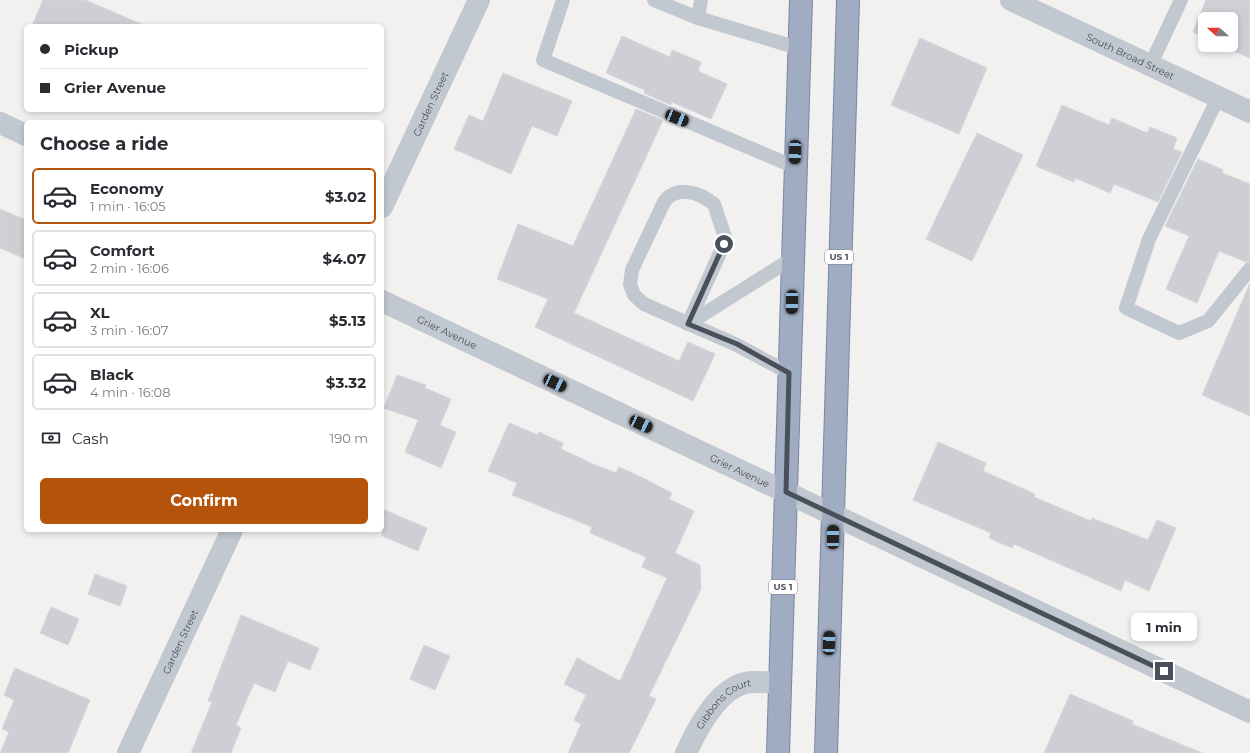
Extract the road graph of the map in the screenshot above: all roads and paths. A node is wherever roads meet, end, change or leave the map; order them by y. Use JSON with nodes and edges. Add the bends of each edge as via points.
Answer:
{"nodes":[{"id":1,"x":479,"y":0,"type":"edge"},
{"id":2,"x":563,"y":0,"type":"edge"},
{"id":3,"x":654,"y":0,"type":"edge"},
{"id":4,"x":701,"y":0,"type":"edge"},
{"id":5,"x":801,"y":0,"type":"edge"},
{"id":6,"x":848,"y":0,"type":"edge"},
{"id":7,"x":1011,"y":0,"type":"edge"},
{"id":8,"x":1181,"y":0,"type":"edge"},
{"id":9,"x":698,"y":18,"type":"junction"},
{"id":10,"x":798,"y":48,"type":"junction"},
{"id":11,"x":1150,"y":66,"type":"junction"},
{"id":12,"x":1218,"y":98,"type":"junction"},
{"id":13,"x":1250,"y":112,"type":"edge"},
{"id":14,"x":0,"y":123,"type":"edge"},
{"id":15,"x":24,"y":134,"type":"edge"},
{"id":16,"x":795,"y":167,"type":"junction"},
{"id":17,"x":384,"y":203,"type":"edge"},
{"id":18,"x":793,"y":258,"type":"junction"},
{"id":19,"x":1250,"y":269,"type":"edge"},
{"id":20,"x":384,"y":302,"type":"edge"},
{"id":21,"x":688,"y":324,"type":"junction"},
{"id":22,"x":789,"y":373,"type":"junction"},
{"id":23,"x":786,"y":492,"type":"junction"},
{"id":24,"x":833,"y":514,"type":"junction"},
{"id":25,"x":231,"y":532,"type":"edge"},
{"id":26,"x":780,"y":682,"type":"junction"},
{"id":27,"x":1250,"y":712,"type":"edge"},
{"id":28,"x":128,"y":753,"type":"edge"},
{"id":29,"x":686,"y":753,"type":"edge"},
{"id":30,"x":778,"y":753,"type":"edge"},
{"id":31,"x":826,"y":753,"type":"edge"}],
"edges":[{"from":1,"to":17,"type":"street","name":"Garden Street"},
{"from":2,"to":16,"type":"lane","via":[[543,60]]},
{"from":3,"to":9,"type":"lane"},
{"from":4,"to":9,"type":"lane"},
{"from":5,"to":10,"type":"highway","number":"US 1"},
{"from":6,"to":24,"type":"highway","number":"US 1"},
{"from":7,"to":11,"type":"street","name":"South Broad Street"},
{"from":8,"to":11,"type":"lane"},
{"from":9,"to":10,"type":"lane"},
{"from":10,"to":16,"type":"highway","number":"US 1"},
{"from":11,"to":12,"type":"street","name":"South Broad Street"},
{"from":12,"to":13,"type":"street","name":"South Broad Street"},
{"from":12,"to":19,"type":"lane","via":[[1149,238],[1126,308],[1179,333],[1208,322]]},
{"from":14,"to":15,"type":"street"},
{"from":16,"to":18,"type":"highway","number":"US 1"},
{"from":18,"to":21,"type":"lane"},
{"from":18,"to":22,"type":"highway","number":"US 1"},
{"from":20,"to":23,"type":"street","name":"Grier Avenue"},
{"from":21,"to":21,"type":"lane","via":[[725,237],[714,204],[693,193],[682,191],[672,194],[664,202],[632,270],[630,284],[638,301]]},
{"from":21,"to":22,"type":"lane","via":[[737,344]]},
{"from":22,"to":23,"type":"highway","number":"US 1"},
{"from":23,"to":24,"type":"street","name":"Grier Avenue"},
{"from":23,"to":26,"type":"highway","number":"US 1"},
{"from":24,"to":27,"type":"street","name":"Grier Avenue"},
{"from":24,"to":31,"type":"highway","number":"US 1"},
{"from":25,"to":28,"type":"street","name":"Garden Street"},
{"from":26,"to":29,"type":"street","name":"Gibbons Court","via":[[745,683],[733,689],[707,714]]},
{"from":26,"to":30,"type":"highway","number":"US 1"}]}
